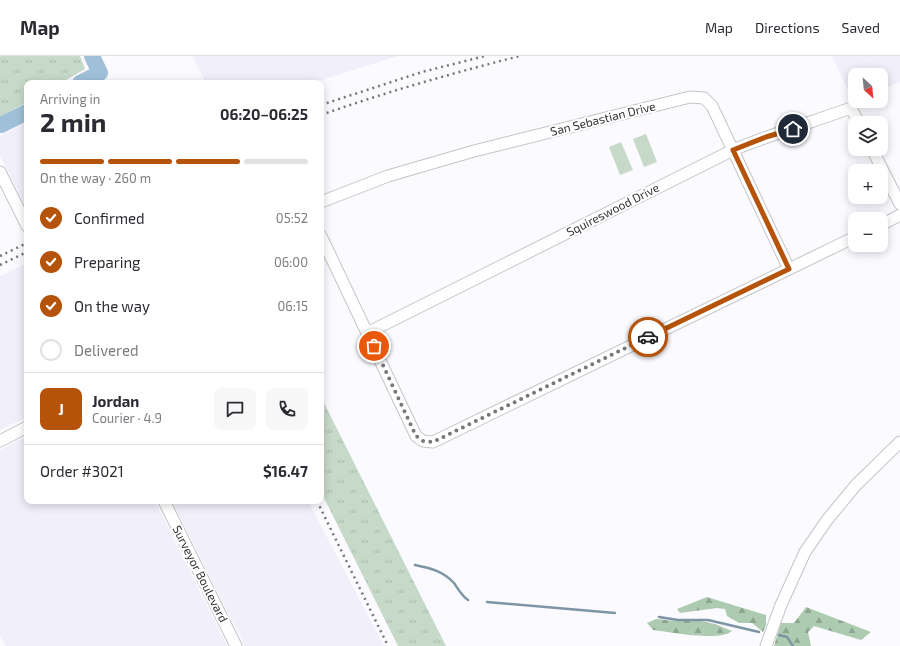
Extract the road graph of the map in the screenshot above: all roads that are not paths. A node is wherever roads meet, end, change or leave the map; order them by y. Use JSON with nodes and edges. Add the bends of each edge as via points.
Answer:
{"nodes":[{"id":1,"x":855,"y":116,"type":"edge"},
{"id":2,"x":733,"y":150,"type":"junction"},
{"id":3,"x":876,"y":156,"type":"edge"},
{"id":4,"x":0,"y":172,"type":"edge"},
{"id":5,"x":324,"y":201,"type":"edge"},
{"id":6,"x":900,"y":204,"type":"edge"},
{"id":7,"x":900,"y":215,"type":"edge"},
{"id":8,"x":24,"y":220,"type":"edge"},
{"id":9,"x":888,"y":221,"type":"edge"},
{"id":10,"x":848,"y":240,"type":"edge"},
{"id":11,"x":324,"y":242,"type":"edge"},
{"id":12,"x":789,"y":269,"type":"junction"},
{"id":13,"x":367,"y":333,"type":"junction"},
{"id":14,"x":24,"y":429,"type":"edge"},
{"id":15,"x":0,"y":441,"type":"edge"},
{"id":16,"x":900,"y":442,"type":"edge"},
{"id":17,"x":165,"y":504,"type":"edge"},
{"id":18,"x":236,"y":646,"type":"edge"},
{"id":19,"x":766,"y":646,"type":"edge"}],
"edges":[{"from":1,"to":2,"type":"street","name":"Squireswood Drive","via":[[851,108]]},
{"from":2,"to":5,"type":"street","name":"San Sebastian Drive","via":[[712,106],[704,98],[690,97],[474,151],[388,176]]},
{"from":2,"to":12,"type":"street","name":"San Sebastian Drive"},
{"from":2,"to":13,"type":"street","name":"Squireswood Drive"},
{"from":3,"to":6,"type":"street"},
{"from":4,"to":8,"type":"street"},
{"from":7,"to":9,"type":"street"},
{"from":10,"to":12,"type":"street"},
{"from":11,"to":13,"type":"street"},
{"from":12,"to":13,"type":"street","via":[[433,442],[423,441],[416,436]]},
{"from":14,"to":15,"type":"street"},
{"from":16,"to":19,"type":"street","via":[[856,485],[805,552]]},
{"from":17,"to":18,"type":"street","name":"Surveyor Boulevard"}]}
